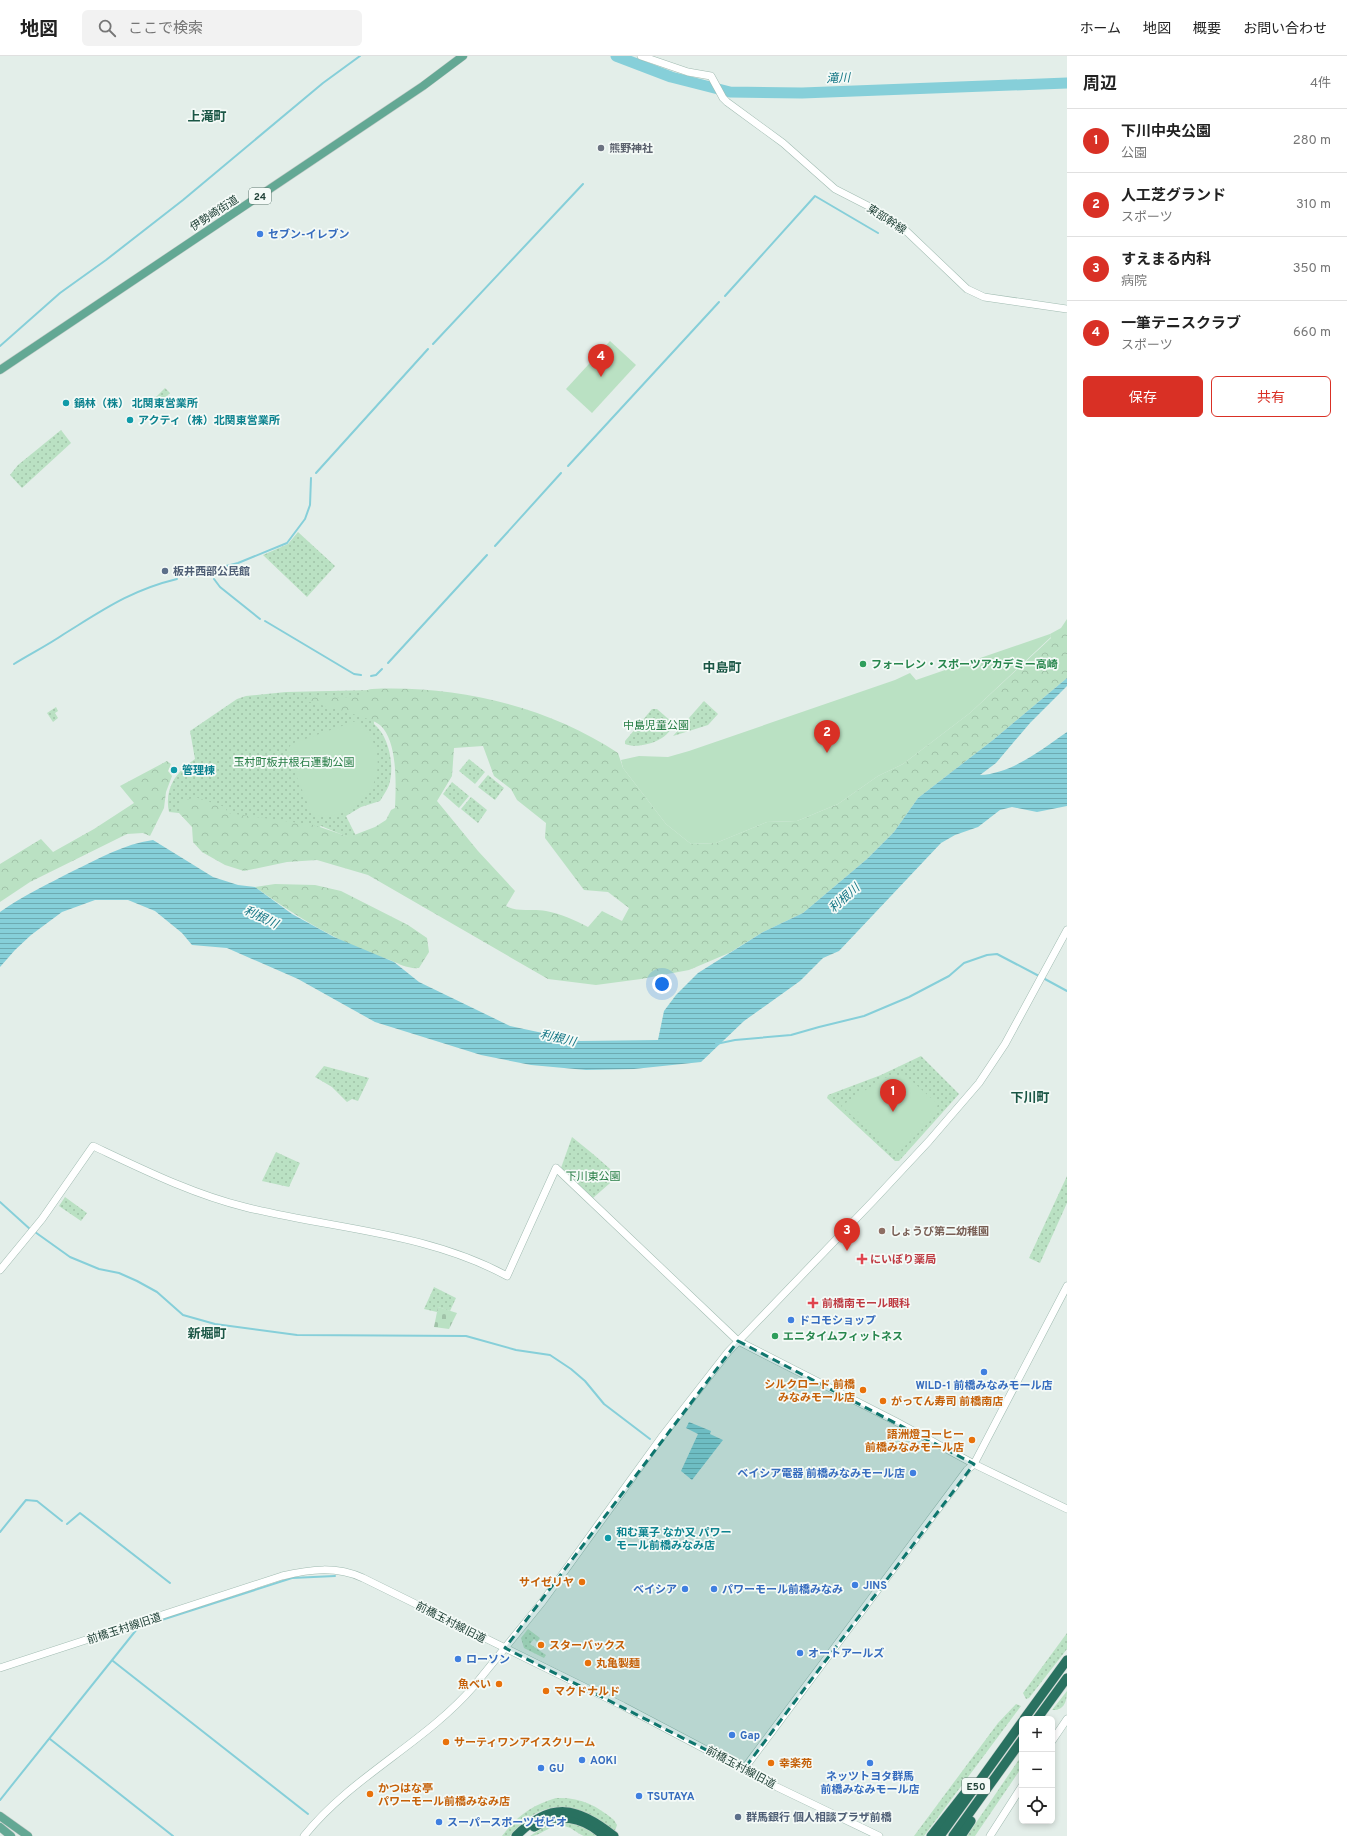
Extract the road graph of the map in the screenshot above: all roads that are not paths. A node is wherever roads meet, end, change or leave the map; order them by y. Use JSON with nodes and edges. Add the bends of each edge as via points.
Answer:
{"nodes":[{"id":1,"x":463,"y":56,"type":"edge"},
{"id":2,"x":640,"y":56,"type":"edge"},
{"id":3,"x":1067,"y":309,"type":"edge"},
{"id":4,"x":0,"y":370,"type":"edge"},
{"id":5,"x":1067,"y":930,"type":"edge"},
{"id":6,"x":0,"y":1270,"type":"edge"},
{"id":7,"x":1067,"y":1286,"type":"edge"},
{"id":8,"x":738,"y":1341,"type":"junction"},
{"id":9,"x":974,"y":1464,"type":"junction"},
{"id":10,"x":1067,"y":1509,"type":"edge"},
{"id":11,"x":505,"y":1648,"type":"junction"},
{"id":12,"x":1067,"y":1660,"type":"edge"},
{"id":13,"x":0,"y":1668,"type":"edge"},
{"id":14,"x":1067,"y":1678,"type":"edge"},
{"id":15,"x":1026,"y":1716,"type":"edge"},
{"id":16,"x":1039,"y":1716,"type":"edge"},
{"id":17,"x":1067,"y":1719,"type":"edge"},
{"id":18,"x":1019,"y":1726,"type":"edge"},
{"id":19,"x":1012,"y":1736,"type":"junction"},
{"id":20,"x":1055,"y":1737,"type":"edge"},
{"id":21,"x":1019,"y":1745,"type":"edge"},
{"id":22,"x":1019,"y":1746,"type":"edge"},
{"id":23,"x":744,"y":1769,"type":"junction"},
{"id":24,"x":1021,"y":1788,"type":"edge"},
{"id":25,"x":0,"y":1816,"type":"edge"},
{"id":26,"x":0,"y":1828,"type":"edge"},
{"id":27,"x":11,"y":1836,"type":"edge"},
{"id":28,"x":28,"y":1836,"type":"edge"},
{"id":29,"x":304,"y":1836,"type":"edge"},
{"id":30,"x":516,"y":1836,"type":"edge"},
{"id":31,"x":525,"y":1836,"type":"edge"},
{"id":32,"x":604,"y":1836,"type":"edge"},
{"id":33,"x":614,"y":1836,"type":"edge"},
{"id":34,"x":879,"y":1836,"type":"edge"},
{"id":35,"x":931,"y":1836,"type":"edge"},
{"id":36,"x":940,"y":1836,"type":"edge"},
{"id":37,"x":953,"y":1836,"type":"edge"},
{"id":38,"x":961,"y":1836,"type":"edge"},
{"id":39,"x":990,"y":1836,"type":"edge"}],
"edges":[{"from":1,"to":4,"type":"main road","name":"伊勢崎街道","number":"24","via":[[423,86]]},
{"from":2,"to":3,"type":"street","name":"東部幹線","via":[[688,72],[708,75],[715,81],[720,94],[727,102],[783,143],[836,189],[902,227],[967,289],[984,297]]},
{"from":5,"to":8,"type":"street","via":[[1006,1044],[979,1083],[874,1200]]},
{"from":6,"to":8,"type":"street","via":[[26,1241],[93,1146],[182,1187],[217,1199],[279,1215],[390,1235],[456,1255],[507,1276],[556,1168]]},
{"from":7,"to":9,"type":"street"},
{"from":8,"to":9,"type":"street"},
{"from":8,"to":11,"type":"street","via":[[666,1432],[543,1601]]},
{"from":9,"to":10,"type":"street"},
{"from":9,"to":23,"type":"street"},
{"from":11,"to":13,"type":"street","name":"前橋玉村線旧道","via":[[359,1576],[338,1570],[318,1569],[282,1576]]},
{"from":11,"to":23,"type":"street","name":"前橋玉村線旧道"},
{"from":11,"to":29,"type":"street","via":[[465,1696],[428,1730],[335,1802]]},
{"from":12,"to":15,"type":"highway"},
{"from":14,"to":16,"type":"highway"},
{"from":17,"to":20,"type":"street"},
{"from":18,"to":19,"type":"highway","number":"E50"},
{"from":19,"to":35,"type":"highway"},
{"from":19,"to":36,"type":"highway","number":"E50"},
{"from":21,"to":37,"type":"highway","number":"E50"},
{"from":22,"to":38,"type":"highway"},
{"from":23,"to":34,"type":"street","name":"前橋玉村線旧道"},
{"from":24,"to":39,"type":"street"},
{"from":25,"to":28,"type":"main road"},
{"from":26,"to":27,"type":"main road"},
{"from":30,"to":33,"type":"highway","via":[[535,1819],[561,1811],[589,1819]]},
{"from":31,"to":32,"type":"highway","via":[[534,1827],[560,1817],[580,1822]]}]}
